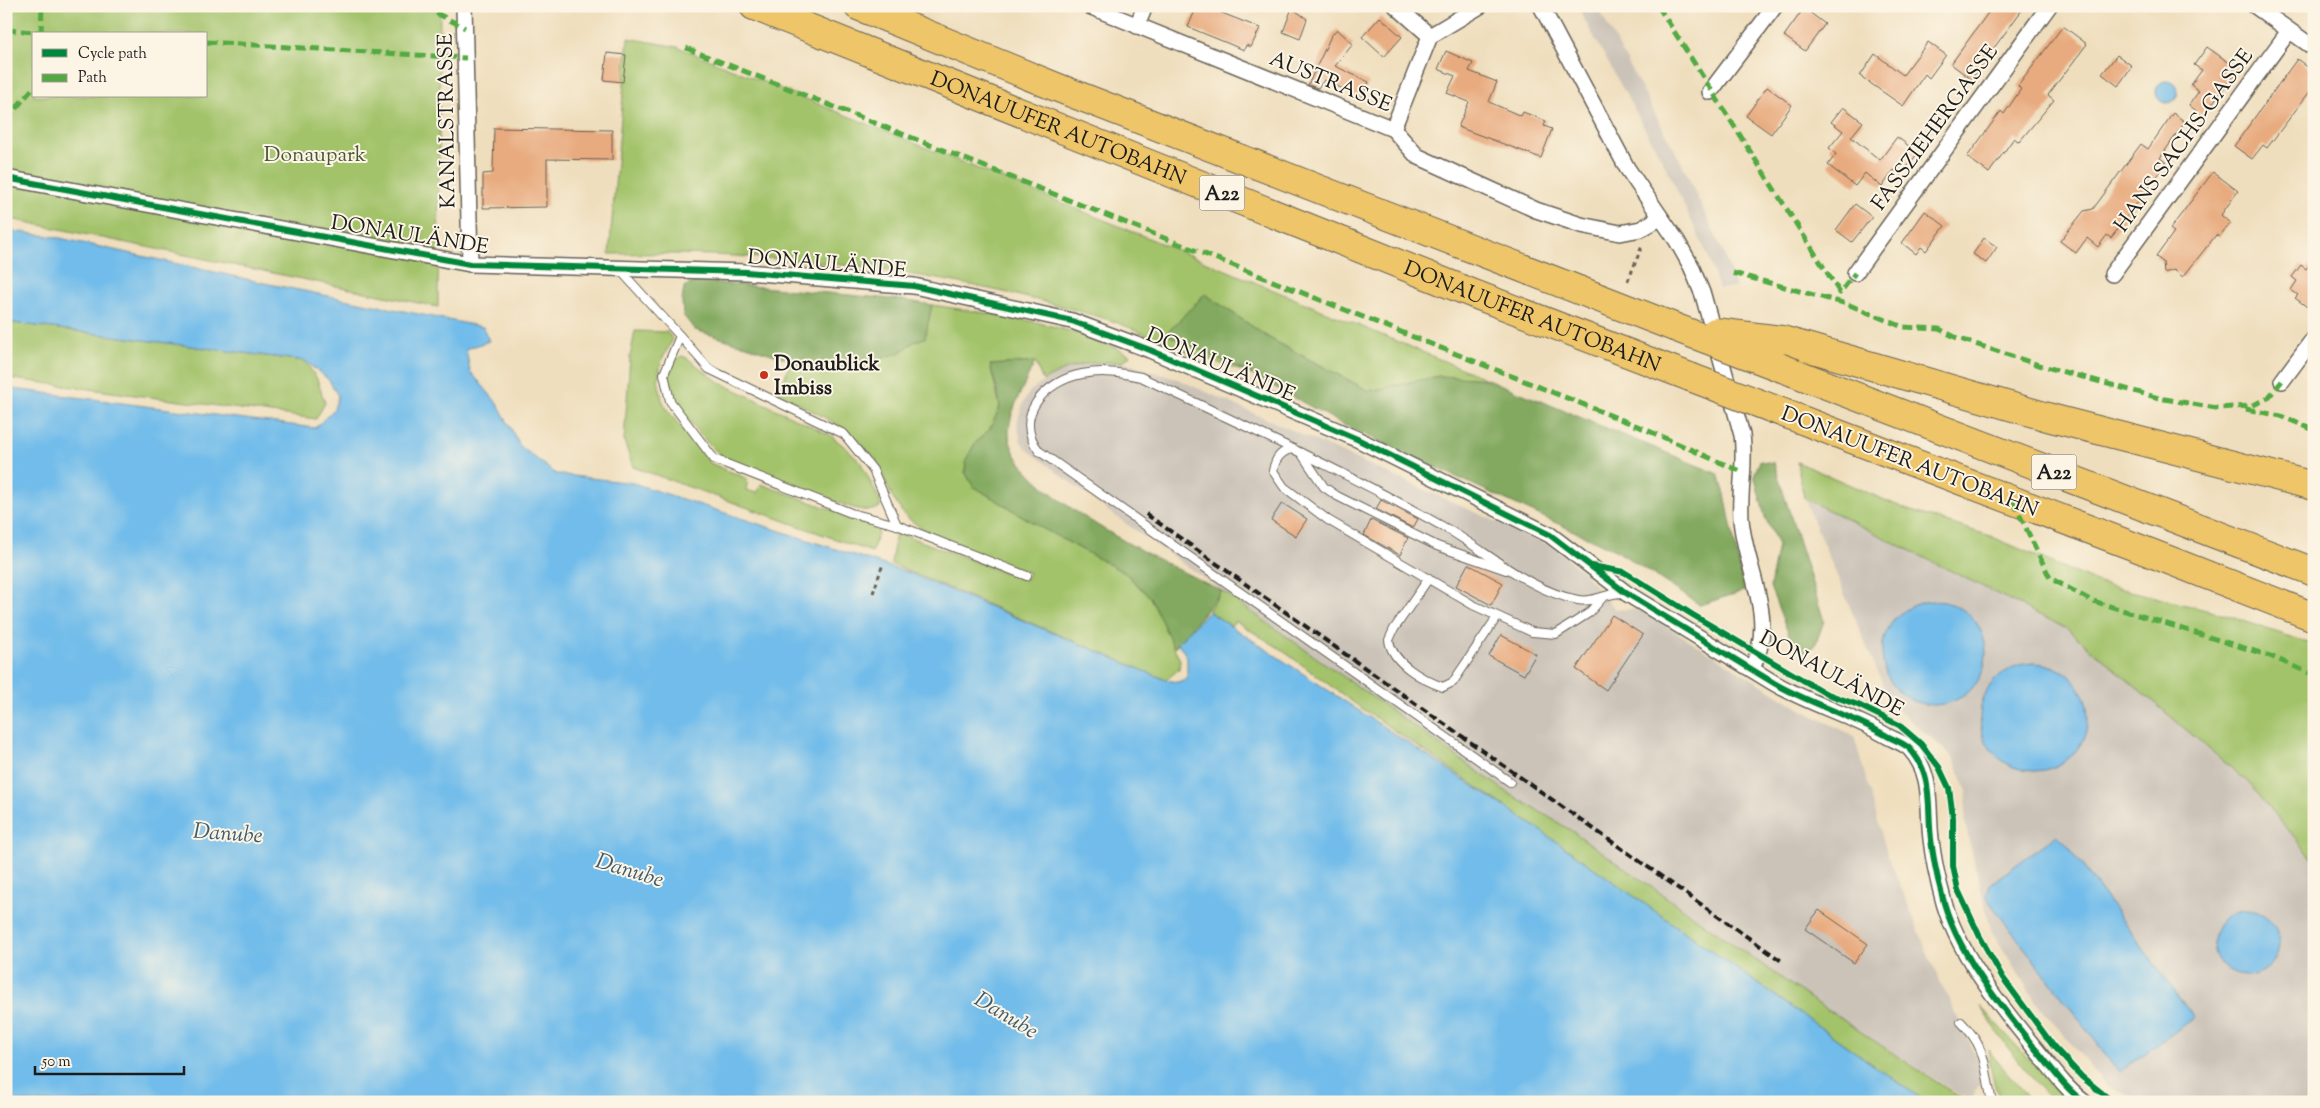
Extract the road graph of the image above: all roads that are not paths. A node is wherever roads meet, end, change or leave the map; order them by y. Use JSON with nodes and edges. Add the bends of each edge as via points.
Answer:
{"nodes":[{"id":1,"x":464,"y":6,"type":"edge"},
{"id":2,"x":754,"y":6,"type":"edge"},
{"id":3,"x":858,"y":6,"type":"edge"},
{"id":4,"x":1089,"y":6,"type":"edge"},
{"id":5,"x":1145,"y":6,"type":"edge"},
{"id":6,"x":1396,"y":6,"type":"edge"},
{"id":7,"x":1480,"y":6,"type":"edge"},
{"id":8,"x":1541,"y":6,"type":"edge"},
{"id":9,"x":1775,"y":6,"type":"edge"},
{"id":10,"x":2049,"y":6,"type":"edge"},
{"id":11,"x":2255,"y":6,"type":"edge"},
{"id":12,"x":1138,"y":26,"type":"junction"},
{"id":13,"x":2289,"y":31,"type":"junction"},
{"id":14,"x":1430,"y":36,"type":"junction"},
{"id":15,"x":2314,"y":48,"type":"edge"},
{"id":16,"x":1710,"y":92,"type":"dead end"},
{"id":17,"x":1393,"y":129,"type":"junction"},
{"id":18,"x":6,"y":178,"type":"edge"},
{"id":19,"x":1660,"y":218,"type":"junction"},
{"id":20,"x":470,"y":264,"type":"junction"},
{"id":21,"x":619,"y":270,"type":"junction"},
{"id":22,"x":1855,"y":273,"type":"dead end"},
{"id":23,"x":2112,"y":274,"type":"dead end"},
{"id":24,"x":1674,"y":327,"type":"junction"},
{"id":25,"x":680,"y":336,"type":"junction"},
{"id":26,"x":2314,"y":338,"type":"edge"},
{"id":27,"x":2282,"y":381,"type":"dead end"},
{"id":28,"x":1298,"y":451,"type":"junction"},
{"id":29,"x":2314,"y":486,"type":"edge"},
{"id":30,"x":897,"y":525,"type":"junction"},
{"id":31,"x":2314,"y":572,"type":"edge"},
{"id":32,"x":1519,"y":574,"type":"junction"},
{"id":33,"x":1027,"y":576,"type":"dead end"},
{"id":34,"x":1429,"y":578,"type":"junction"},
{"id":35,"x":1626,"y":593,"type":"junction"},
{"id":36,"x":1604,"y":596,"type":"junction"},
{"id":37,"x":1497,"y":617,"type":"junction"},
{"id":38,"x":2314,"y":617,"type":"edge"},
{"id":39,"x":1752,"y":668,"type":"junction"},
{"id":40,"x":1510,"y":782,"type":"dead end"},
{"id":41,"x":1960,"y":1022,"type":"dead end"},
{"id":42,"x":1992,"y":1102,"type":"edge"},
{"id":43,"x":2084,"y":1102,"type":"edge"}],
"edges":[{"from":1,"to":20,"type":"street","name":"KANALSTRASSE"},
{"from":2,"to":38,"type":"highway","name":"DONAUUFER AUTOBAHN","number":"A22","bridge":true,"via":[[1464,290]]},
{"from":3,"to":24,"type":"highway","name":"DONAUUFER AUTOBAHN","number":"A22","via":[[1056,87]]},
{"from":4,"to":12,"type":"street","name":"AUSTRASSE"},
{"from":5,"to":12,"type":"street"},
{"from":6,"to":14,"type":"street"},
{"from":7,"to":14,"type":"street"},
{"from":8,"to":19,"type":"street","via":[[1627,168]]},
{"from":9,"to":16,"type":"street"},
{"from":10,"to":22,"type":"street","name":"FASSZIEHERGASSE"},
{"from":11,"to":13,"type":"street"},
{"from":12,"to":17,"type":"street","name":"AUSTRASSE"},
{"from":13,"to":15,"type":"street"},
{"from":13,"to":23,"type":"street","name":"HANS SACHS-GASSE"},
{"from":14,"to":17,"type":"street"},
{"from":17,"to":19,"type":"street","name":"AUSTRASSE","via":[[1417,156],[1536,210],[1581,225],[1620,233],[1641,229]]},
{"from":18,"to":20,"type":"street","name":"DONAULÄNDE"},
{"from":19,"to":39,"type":"street","via":[[1691,266],[1703,295],[1742,436],[1741,522],[1760,601],[1762,624],[1762,643]]},
{"from":20,"to":21,"type":"street","name":"DONAULÄNDE"},
{"from":21,"to":25,"type":"lane"},
{"from":21,"to":35,"type":"street","name":"DONAULÄNDE","via":[[746,272],[914,286],[1072,321],[1150,350],[1357,439],[1460,489],[1550,535]]},
{"from":24,"to":29,"type":"highway","bridge":true,"via":[[1782,340],[2051,418]]},
{"from":24,"to":31,"type":"highway","name":"DONAUUFER AUTOBAHN","number":"A22","bridge":true},
{"from":25,"to":30,"type":"lane","via":[[709,369],[844,434],[872,470]]},
{"from":25,"to":30,"type":"lane","via":[[664,374],[670,401],[714,459],[851,513]]},
{"from":26,"to":27,"type":"street"},
{"from":28,"to":32,"type":"lane","via":[[1449,530]]},
{"from":28,"to":32,"type":"lane","via":[[1324,487],[1337,496],[1437,546]]},
{"from":28,"to":34,"type":"lane","via":[[1282,453],[1274,464],[1273,472],[1284,487],[1328,520]]},
{"from":28,"to":40,"type":"lane","via":[[1141,377],[1114,372],[1080,374],[1064,380],[1039,399],[1028,420],[1031,441],[1039,451]]},
{"from":30,"to":33,"type":"lane"},
{"from":32,"to":36,"type":"lane","via":[[1556,594],[1579,600],[1590,601]]},
{"from":34,"to":37,"type":"lane"},
{"from":34,"to":37,"type":"lane","via":[[1389,640],[1394,655],[1432,684],[1443,687],[1453,682]]},
{"from":35,"to":36,"type":"lane"},
{"from":35,"to":39,"type":"street","name":"DONAULÄNDE"},
{"from":36,"to":37,"type":"lane","via":[[1589,613],[1556,634],[1532,632]]},
{"from":39,"to":43,"type":"street","name":"DONAULÄNDE","via":[[1796,696],[1863,722],[1908,747],[1918,759],[1930,796],[1931,839],[1942,897],[1953,924],[1984,982],[2007,1015]]},
{"from":41,"to":42,"type":"lane","via":[[1974,1035],[1980,1048]]}]}
